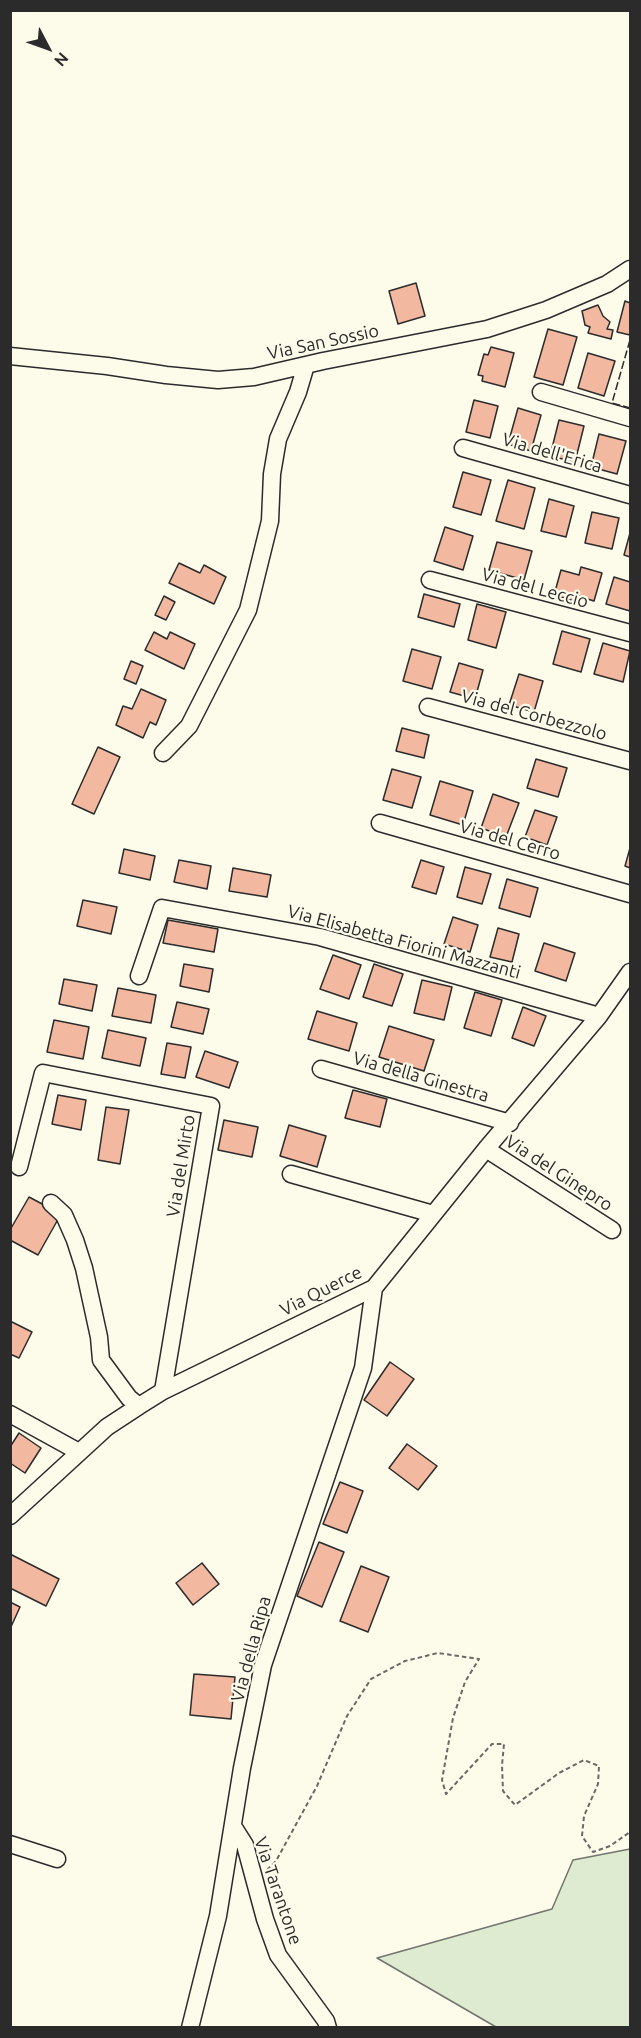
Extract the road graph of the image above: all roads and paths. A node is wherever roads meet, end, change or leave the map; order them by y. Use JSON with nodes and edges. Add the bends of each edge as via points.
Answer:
{"nodes":[{"id":1,"x":630,"y":269,"type":"edge"},
{"id":2,"x":10,"y":356,"type":"edge"},
{"id":3,"x":306,"y":365,"type":"junction"},
{"id":4,"x":542,"y":392,"type":"dead end"},
{"id":5,"x":630,"y":418,"type":"edge"},
{"id":6,"x":463,"y":448,"type":"dead end"},
{"id":7,"x":630,"y":495,"type":"edge"},
{"id":8,"x":430,"y":580,"type":"dead end"},
{"id":9,"x":630,"y":633,"type":"edge"},
{"id":10,"x":428,"y":707,"type":"dead end"},
{"id":11,"x":163,"y":753,"type":"dead end"},
{"id":12,"x":630,"y":761,"type":"edge"},
{"id":13,"x":380,"y":823,"type":"dead end"},
{"id":14,"x":630,"y":894,"type":"edge"},
{"id":15,"x":630,"y":972,"type":"edge"},
{"id":16,"x":139,"y":976,"type":"dead end"},
{"id":17,"x":599,"y":1016,"type":"junction"},
{"id":18,"x":321,"y":1069,"type":"dead end"},
{"id":19,"x":510,"y":1123,"type":"junction"},
{"id":20,"x":486,"y":1149,"type":"junction"},
{"id":21,"x":19,"y":1167,"type":"dead end"},
{"id":22,"x":291,"y":1174,"type":"dead end"},
{"id":23,"x":51,"y":1203,"type":"dead end"},
{"id":24,"x":433,"y":1214,"type":"junction"},
{"id":25,"x":612,"y":1230,"type":"dead end"},
{"id":26,"x":374,"y":1288,"type":"junction"},
{"id":27,"x":163,"y":1391,"type":"junction"},
{"id":28,"x":139,"y":1406,"type":"junction"},
{"id":29,"x":10,"y":1414,"type":"edge"},
{"id":30,"x":10,"y":1425,"type":"edge"},
{"id":31,"x":76,"y":1455,"type":"junction"},
{"id":32,"x":10,"y":1516,"type":"edge"},
{"id":33,"x":232,"y":1827,"type":"junction"},
{"id":34,"x":630,"y":1832,"type":"edge"},
{"id":35,"x":10,"y":1844,"type":"edge"},
{"id":36,"x":57,"y":1859,"type":"dead end"},
{"id":37,"x":255,"y":1882,"type":"junction"},
{"id":38,"x":190,"y":2028,"type":"edge"},
{"id":39,"x":328,"y":2028,"type":"edge"}],
"edges":[{"from":1,"to":3,"type":"street","name":"Via San Sossio","via":[[608,284],[487,329]]},
{"from":2,"to":3,"type":"street","name":"Via San Sossio","via":[[218,380],[254,377]]},
{"from":3,"to":11,"type":"street","via":[[278,439],[270,520],[248,610],[189,726]]},
{"from":4,"to":5,"type":"street"},
{"from":6,"to":7,"type":"street","name":"Via dell'Erica"},
{"from":8,"to":9,"type":"street","name":"Via del Leccio"},
{"from":10,"to":12,"type":"street","name":"Via del Corbezzolo"},
{"from":13,"to":14,"type":"street","name":"Via del Cerro"},
{"from":15,"to":17,"type":"street","name":"Via Querce"},
{"from":16,"to":17,"type":"street","name":"Via Elisabetta Fiorini Mazzanti","via":[[162,908],[320,937]]},
{"from":17,"to":19,"type":"street","name":"Via Querce"},
{"from":18,"to":19,"type":"street","name":"Via della Ginestra"},
{"from":19,"to":20,"type":"street","name":"Via Querce"},
{"from":20,"to":24,"type":"street","name":"Via Querce"},
{"from":20,"to":25,"type":"street","name":"Via del Ginepro"},
{"from":21,"to":27,"type":"street","name":"Via del Mirto","via":[[43,1074],[211,1106]]},
{"from":22,"to":24,"type":"street"},
{"from":23,"to":28,"type":"street","via":[[64,1215],[78,1249],[101,1360]]},
{"from":24,"to":26,"type":"street","name":"Via Querce"},
{"from":26,"to":27,"type":"street","name":"Via Querce"},
{"from":26,"to":33,"type":"street","name":"Via della Ripa","via":[[363,1368],[263,1665]]},
{"from":27,"to":28,"type":"street","name":"Via Querce"},
{"from":28,"to":31,"type":"street","name":"Via Querce","via":[[107,1427]]},
{"from":29,"to":31,"type":"street"},
{"from":30,"to":31,"type":"street"},
{"from":31,"to":32,"type":"street","name":"Via Querce"},
{"from":33,"to":37,"type":"street","name":"Via Tarantone","via":[[245,1845]]},
{"from":33,"to":38,"type":"street","name":"Via della Ripa","via":[[218,1916]]},
{"from":34,"to":37,"type":"path","via":[[593,1852],[582,1836],[584,1816],[598,1784],[599,1766],[584,1760],[515,1805],[503,1791],[504,1744],[492,1744],[446,1794],[442,1780],[453,1718],[465,1682],[479,1659],[438,1653],[405,1661],[371,1679],[347,1716],[317,1786],[276,1861]]},
{"from":35,"to":36,"type":"street"},
{"from":37,"to":39,"type":"street","name":"Via Tarantone","via":[[279,1955]]}]}
